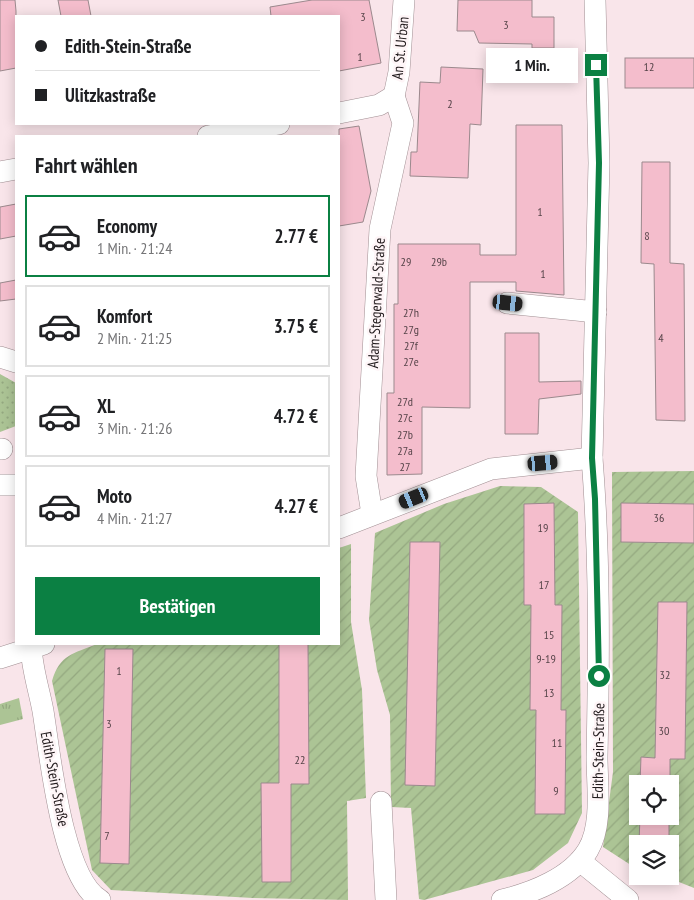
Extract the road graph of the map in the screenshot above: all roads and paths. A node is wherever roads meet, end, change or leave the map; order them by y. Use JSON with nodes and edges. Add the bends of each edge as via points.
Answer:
{"nodes":[{"id":1,"x":404,"y":0,"type":"edge"},
{"id":2,"x":595,"y":0,"type":"edge"},
{"id":3,"x":394,"y":96,"type":"junction"},
{"id":4,"x":340,"y":114,"type":"edge"},
{"id":5,"x":274,"y":125,"type":"edge"},
{"id":6,"x":214,"y":135,"type":"edge"},
{"id":7,"x":15,"y":170,"type":"edge"},
{"id":8,"x":0,"y":172,"type":"edge"},
{"id":9,"x":508,"y":303,"type":"dead end"},
{"id":10,"x":596,"y":312,"type":"junction"},
{"id":11,"x":0,"y":357,"type":"edge"},
{"id":12,"x":15,"y":362,"type":"edge"},
{"id":13,"x":592,"y":458,"type":"junction"},
{"id":14,"x":0,"y":485,"type":"edge"},
{"id":15,"x":15,"y":485,"type":"edge"},
{"id":16,"x":372,"y":514,"type":"junction"},
{"id":17,"x":340,"y":528,"type":"edge"},
{"id":18,"x":35,"y":646,"type":"edge"},
{"id":19,"x":0,"y":658,"type":"edge"},
{"id":20,"x":381,"y":802,"type":"dead end"},
{"id":21,"x":580,"y":861,"type":"junction"},
{"id":22,"x":100,"y":900,"type":"edge"},
{"id":23,"x":386,"y":900,"type":"edge"},
{"id":24,"x":502,"y":900,"type":"edge"},
{"id":25,"x":628,"y":900,"type":"edge"}],
"edges":[{"from":1,"to":3,"type":"street","name":"An St. Urban","via":[[400,72]]},
{"from":2,"to":10,"type":"street","name":"Edith-Stein-Straße","via":[[599,163]]},
{"from":3,"to":4,"type":"street","via":[[379,105]]},
{"from":3,"to":16,"type":"street","name":"Adam-Stegerwald-Straße","via":[[404,123],[380,229],[366,476]]},
{"from":5,"to":6,"type":"street"},
{"from":7,"to":8,"type":"street"},
{"from":9,"to":10,"type":"street"},
{"from":10,"to":13,"type":"street","name":"Edith-Stein-Straße"},
{"from":11,"to":12,"type":"street"},
{"from":13,"to":16,"type":"street","via":[[491,469]]},
{"from":13,"to":21,"type":"street","name":"Edith-Stein-Straße","via":[[599,676],[596,824],[589,849]]},
{"from":14,"to":15,"type":"street"},
{"from":16,"to":17,"type":"street"},
{"from":18,"to":19,"type":"street"},
{"from":18,"to":22,"type":"street","name":"Edith-Stein-Straße","via":[[51,765],[72,858],[81,879]]},
{"from":20,"to":23,"type":"street"},
{"from":21,"to":24,"type":"street","name":"Edith-Stein-Straße","via":[[539,888]]},
{"from":21,"to":25,"type":"street"}]}
